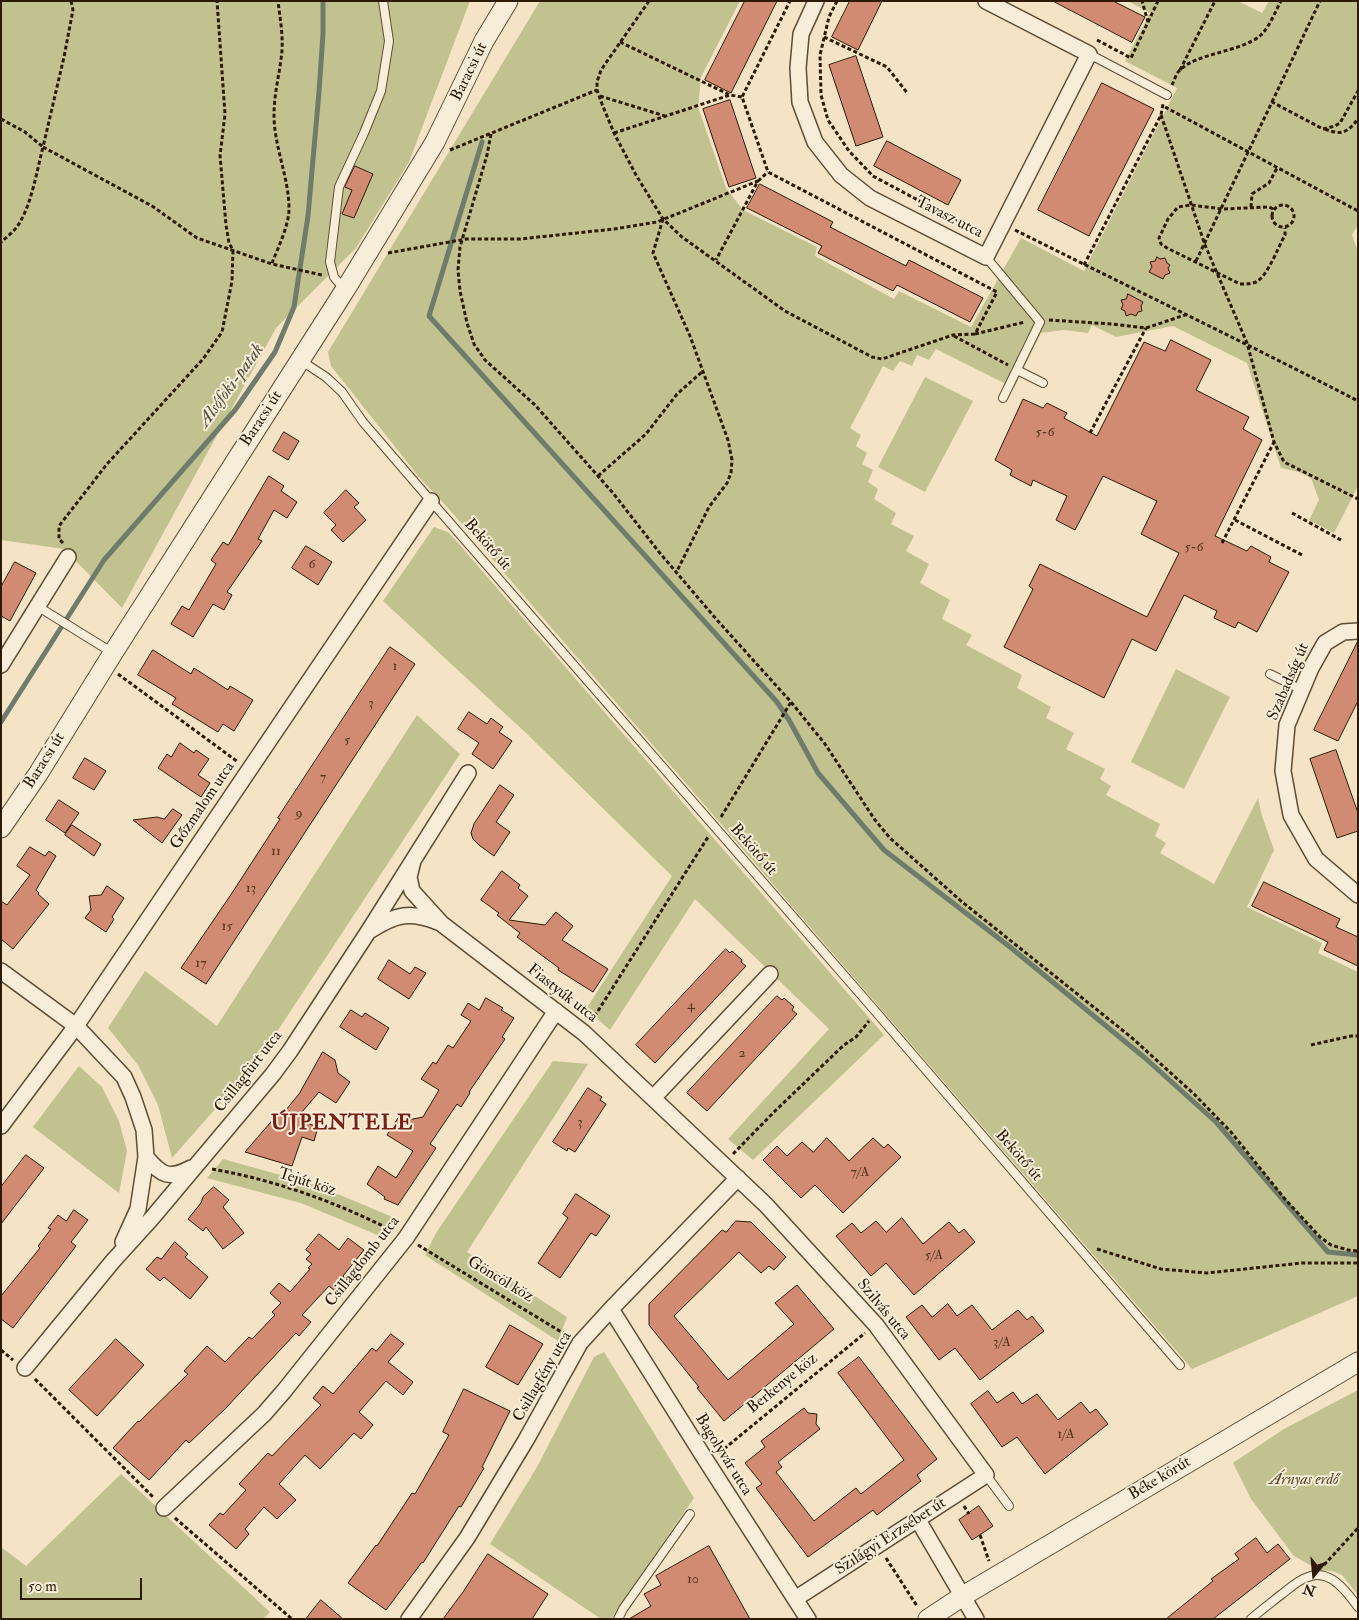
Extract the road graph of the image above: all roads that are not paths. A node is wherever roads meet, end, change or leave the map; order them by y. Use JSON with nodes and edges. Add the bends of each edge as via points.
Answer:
{"nodes":[{"id":1,"x":383,"y":1,"type":"edge"},
{"id":2,"x":508,"y":1,"type":"edge"},
{"id":3,"x":816,"y":1,"type":"edge"},
{"id":4,"x":986,"y":1,"type":"edge"},
{"id":5,"x":1089,"y":54,"type":"junction"},
{"id":6,"x":1167,"y":94,"type":"road end"},
{"id":7,"x":986,"y":257,"type":"junction"},
{"id":8,"x":345,"y":290,"type":"junction"},
{"id":9,"x":300,"y":360,"type":"junction"},
{"id":10,"x":1017,"y":370,"type":"junction"},
{"id":11,"x":1043,"y":382,"type":"dead end"},
{"id":12,"x":1003,"y":398,"type":"dead end"},
{"id":13,"x":430,"y":501,"type":"junction"},
{"id":14,"x":68,"y":557,"type":"road end"},
{"id":15,"x":37,"y":606,"type":"junction"},
{"id":16,"x":1358,"y":631,"type":"edge"},
{"id":17,"x":113,"y":653,"type":"junction"},
{"id":18,"x":1,"y":665,"type":"edge"},
{"id":19,"x":1270,"y":674,"type":"dead end"},
{"id":20,"x":1302,"y":690,"type":"junction"},
{"id":21,"x":468,"y":773,"type":"dead end"},
{"id":22,"x":1,"y":828,"type":"edge"},
{"id":23,"x":413,"y":861,"type":"junction"},
{"id":24,"x":1358,"y":895,"type":"edge"},
{"id":25,"x":442,"y":924,"type":"junction"},
{"id":26,"x":368,"y":932,"type":"junction"},
{"id":27,"x":1,"y":971,"type":"edge"},
{"id":28,"x":770,"y":974,"type":"dead end"},
{"id":29,"x":556,"y":1011,"type":"junction"},
{"id":30,"x":76,"y":1026,"type":"junction"},
{"id":31,"x":654,"y":1098,"type":"junction"},
{"id":32,"x":1,"y":1126,"type":"edge"},
{"id":33,"x":146,"y":1157,"type":"junction"},
{"id":34,"x":194,"y":1166,"type":"junction"},
{"id":35,"x":738,"y":1178,"type":"junction"},
{"id":36,"x":113,"y":1261,"type":"junction"},
{"id":37,"x":611,"y":1308,"type":"junction"},
{"id":38,"x":1358,"y":1362,"type":"edge"},
{"id":39,"x":1180,"y":1365,"type":"dead end"},
{"id":40,"x":25,"y":1368,"type":"dead end"},
{"id":41,"x":986,"y":1475,"type":"junction"},
{"id":42,"x":1009,"y":1506,"type":"dead end"},
{"id":43,"x":164,"y":1508,"type":"dead end"},
{"id":44,"x":690,"y":1514,"type":"dead end"},
{"id":45,"x":918,"y":1520,"type":"junction"},
{"id":46,"x":963,"y":1596,"type":"junction"},
{"id":47,"x":795,"y":1599,"type":"junction"},
{"id":48,"x":1358,"y":1607,"type":"edge"},
{"id":49,"x":923,"y":1612,"type":"edge"},
{"id":50,"x":409,"y":1619,"type":"edge"},
{"id":51,"x":618,"y":1619,"type":"edge"},
{"id":52,"x":808,"y":1619,"type":"edge"},
{"id":53,"x":976,"y":1619,"type":"edge"},
{"id":54,"x":1251,"y":1619,"type":"edge"}],
"edges":[{"from":1,"to":8,"type":"lane","via":[[389,41],[381,91],[339,187],[330,262],[334,277]]},
{"from":2,"to":8,"type":"street","name":"Baracsi út","via":[[484,41],[435,142]]},
{"from":3,"to":7,"type":"street","name":"Tavasz utca","via":[[801,34],[798,68],[800,102],[815,142],[841,175],[870,198]]},
{"from":4,"to":5,"type":"street"},
{"from":5,"to":6,"type":"lane"},
{"from":5,"to":7,"type":"street","name":"Tavasz utca"},
{"from":7,"to":10,"type":"lane","via":[[1040,322]]},
{"from":8,"to":9,"type":"street","name":"Baracsi út"},
{"from":9,"to":13,"type":"lane","name":"Bekötő út","via":[[342,392],[363,422]]},
{"from":9,"to":17,"type":"street","name":"Baracsi út"},
{"from":10,"to":11,"type":"lane"},
{"from":10,"to":12,"type":"lane"},
{"from":13,"to":30,"type":"street","name":"Gőzmalom utca"},
{"from":13,"to":39,"type":"lane","name":"Bekötő út"},
{"from":14,"to":15,"type":"street"},
{"from":15,"to":17,"type":"lane"},
{"from":15,"to":18,"type":"street"},
{"from":16,"to":20,"type":"street","name":"Szabadság út","via":[[1343,632],[1325,643]]},
{"from":17,"to":22,"type":"street","name":"Baracsi út"},
{"from":19,"to":20,"type":"lane"},
{"from":20,"to":24,"type":"street","name":"Szabadság út","via":[[1287,725],[1283,771],[1291,814],[1316,858]]},
{"from":21,"to":23,"type":"street","name":"Csillagfürt utca"},
{"from":23,"to":25,"type":"street","name":"Fiastyúk utca","via":[[409,877],[412,890]]},
{"from":23,"to":26,"type":"street","name":"Csillagfürt utca"},
{"from":25,"to":26,"type":"street","name":"Fiastyúk utca","via":[[422,915],[403,915],[389,919]]},
{"from":25,"to":29,"type":"street","name":"Fiastyúk utca"},
{"from":26,"to":34,"type":"street","name":"Csillagfürt utca","via":[[273,1074]]},
{"from":27,"to":30,"type":"street"},
{"from":28,"to":31,"type":"street"},
{"from":29,"to":31,"type":"street","name":"Fiastyúk utca"},
{"from":29,"to":43,"type":"street","name":"Csillagdomb utca","via":[[406,1238],[264,1414]]},
{"from":30,"to":32,"type":"street","name":"Gőzmalom utca"},
{"from":30,"to":33,"type":"street","via":[[124,1077],[144,1130]]},
{"from":31,"to":35,"type":"street","name":"Fiastyúk utca"},
{"from":33,"to":34,"type":"street","via":[[156,1169],[166,1174],[182,1173]]},
{"from":33,"to":36,"type":"street","via":[[138,1209]]},
{"from":34,"to":36,"type":"street","name":"Csillagfürt utca"},
{"from":35,"to":37,"type":"street","name":"Csillagfény utca"},
{"from":35,"to":41,"type":"street","name":"Szilvás utca","via":[[876,1325]]},
{"from":36,"to":40,"type":"street","name":"Csillagfürt utca"},
{"from":37,"to":47,"type":"street","name":"Bagolyvár utca"},
{"from":37,"to":50,"type":"street","name":"Csillagfény utca","via":[[580,1343],[467,1538]]},
{"from":38,"to":46,"type":"street","name":"Béke körút"},
{"from":41,"to":42,"type":"lane"},
{"from":41,"to":45,"type":"street","name":"Szilágyi Erzsébet út"},
{"from":44,"to":51,"type":"lane"},
{"from":45,"to":46,"type":"street"},
{"from":45,"to":47,"type":"street","name":"Szilágyi Erzsébet út"},
{"from":46,"to":49,"type":"street"},
{"from":46,"to":53,"type":"street"},
{"from":47,"to":52,"type":"street","name":"Bagolyvár utca"},
{"from":48,"to":54,"type":"lane","via":[[1336,1582],[1315,1575],[1299,1581]]}]}
